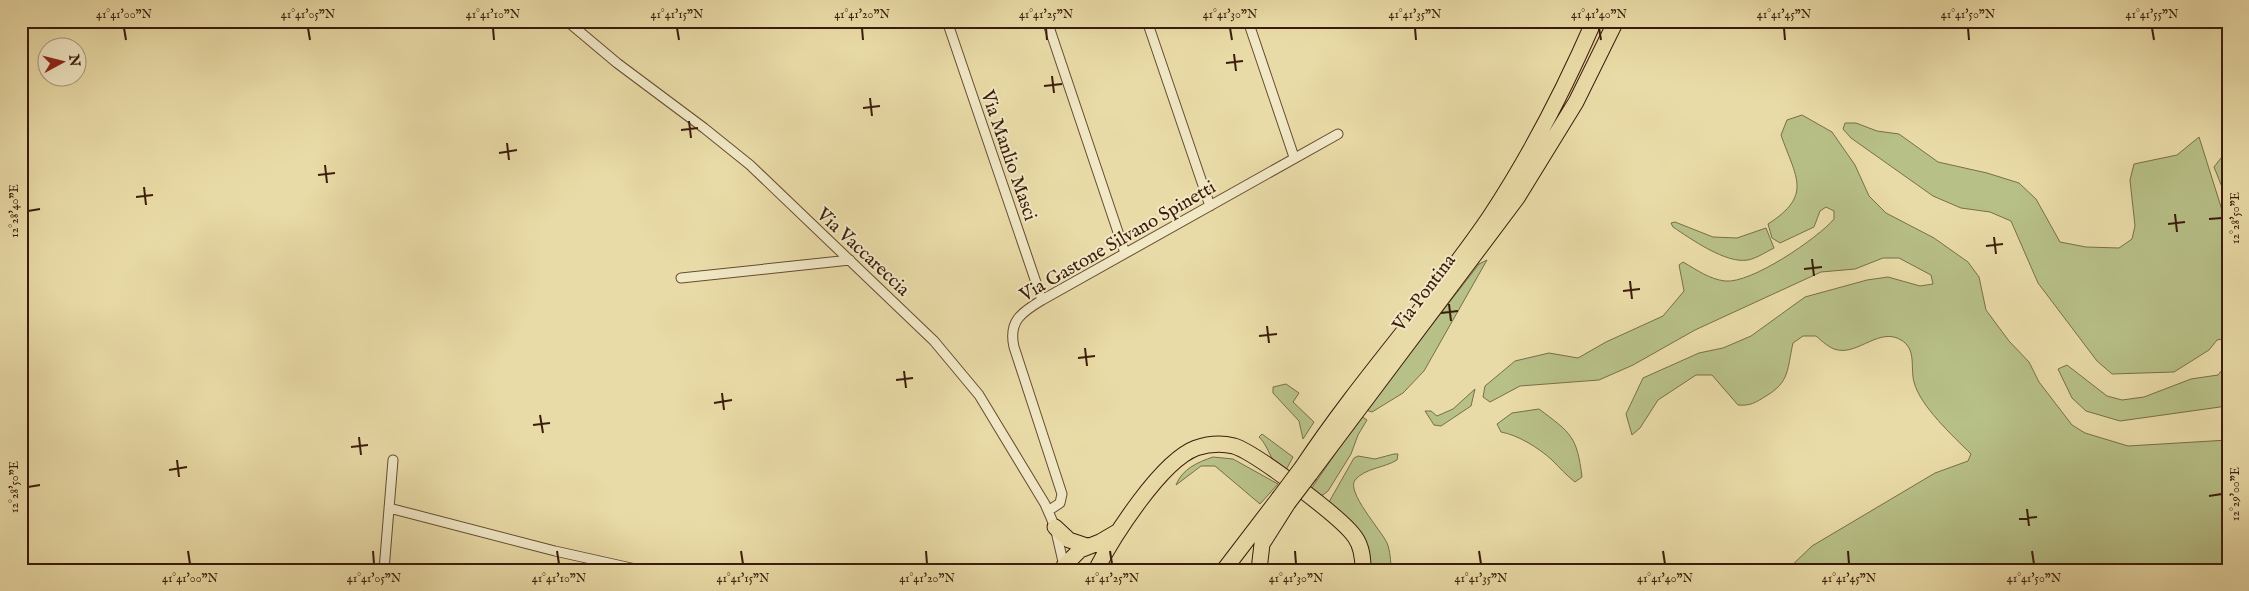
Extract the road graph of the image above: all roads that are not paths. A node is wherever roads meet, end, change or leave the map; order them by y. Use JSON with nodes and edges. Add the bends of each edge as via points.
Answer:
{"nodes":[{"id":1,"x":567,"y":21,"type":"edge"},
{"id":2,"x":947,"y":21,"type":"edge"},
{"id":3,"x":1047,"y":21,"type":"edge"},
{"id":4,"x":1147,"y":21,"type":"edge"},
{"id":5,"x":1248,"y":21,"type":"edge"},
{"id":6,"x":1594,"y":21,"type":"edge"},
{"id":7,"x":1616,"y":21,"type":"edge"},
{"id":8,"x":1338,"y":134,"type":"dead end"},
{"id":9,"x":1294,"y":157,"type":"junction"},
{"id":10,"x":1210,"y":206,"type":"junction"},
{"id":11,"x":1126,"y":254,"type":"junction"},
{"id":12,"x":850,"y":260,"type":"junction"},
{"id":13,"x":681,"y":278,"type":"dead end"},
{"id":14,"x":1042,"y":300,"type":"junction"},
{"id":15,"x":392,"y":460,"type":"dead end"},
{"id":16,"x":1306,"y":470,"type":"junction"},
{"id":17,"x":1283,"y":501,"type":"junction"},
{"id":18,"x":389,"y":508,"type":"junction"},
{"id":19,"x":1048,"y":511,"type":"junction"},
{"id":20,"x":1055,"y":527,"type":"junction"},
{"id":21,"x":1118,"y":531,"type":"junction"},
{"id":22,"x":1262,"y":544,"type":"junction"},
{"id":23,"x":1087,"y":546,"type":"junction"},
{"id":24,"x":1067,"y":568,"type":"edge"},
{"id":25,"x":384,"y":570,"type":"edge"},
{"id":26,"x":640,"y":570,"type":"edge"},
{"id":27,"x":1095,"y":570,"type":"edge"},
{"id":28,"x":1224,"y":570,"type":"edge"},
{"id":29,"x":1236,"y":570,"type":"edge"},
{"id":30,"x":1248,"y":570,"type":"edge"},
{"id":31,"x":1259,"y":570,"type":"edge"},
{"id":32,"x":1362,"y":570,"type":"edge"}],
"edges":[{"from":1,"to":12,"type":"street","name":"Via Vaccareccia","via":[[731,149]]},
{"from":2,"to":14,"type":"street","name":"Via Manlio Masci"},
{"from":3,"to":11,"type":"street"},
{"from":4,"to":10,"type":"street"},
{"from":5,"to":9,"type":"street"},
{"from":6,"to":16,"type":"highway","name":"Via Pontina","via":[[1548,118],[1488,219]]},
{"from":7,"to":16,"type":"highway","name":"Via Pontina","via":[[1576,102],[1518,198]]},
{"from":8,"to":9,"type":"street","name":"Via Gastone Silvano Spinetti"},
{"from":9,"to":10,"type":"street","name":"Via Gastone Silvano Spinetti"},
{"from":10,"to":11,"type":"street","name":"Via Gastone Silvano Spinetti"},
{"from":11,"to":14,"type":"street","name":"Via Gastone Silvano Spinetti"},
{"from":12,"to":13,"type":"street"},
{"from":12,"to":19,"type":"street","name":"Via Vaccareccia","via":[[918,324],[968,380],[985,403]]},
{"from":14,"to":19,"type":"street","name":"Via Gastone Silvano Spinetti","via":[[1018,316],[1012,336],[1062,494],[1060,503]]},
{"from":15,"to":18,"type":"street"},
{"from":16,"to":17,"type":"highway","name":"Via Pontina","bridge":true},
{"from":17,"to":22,"type":"highway"},
{"from":17,"to":28,"type":"highway","name":"Via Pontina"},
{"from":17,"to":29,"type":"highway","name":"Via Pontina"},
{"from":18,"to":25,"type":"street"},
{"from":18,"to":26,"type":"street"},
{"from":19,"to":20,"type":"street","name":"Via Vaccareccia"},
{"from":20,"to":23,"type":"highway","via":[[1069,540]]},
{"from":20,"to":24,"type":"street","name":"Via Vaccareccia"},
{"from":21,"to":23,"type":"highway"},
{"from":21,"to":27,"type":"highway"},
{"from":21,"to":32,"type":"highway","via":[[1174,461],[1204,446],[1229,446],[1260,459],[1342,522],[1359,544]]},
{"from":22,"to":30,"type":"highway"},
{"from":22,"to":31,"type":"highway"},
{"from":23,"to":24,"type":"highway","via":[[1074,555]]}]}
